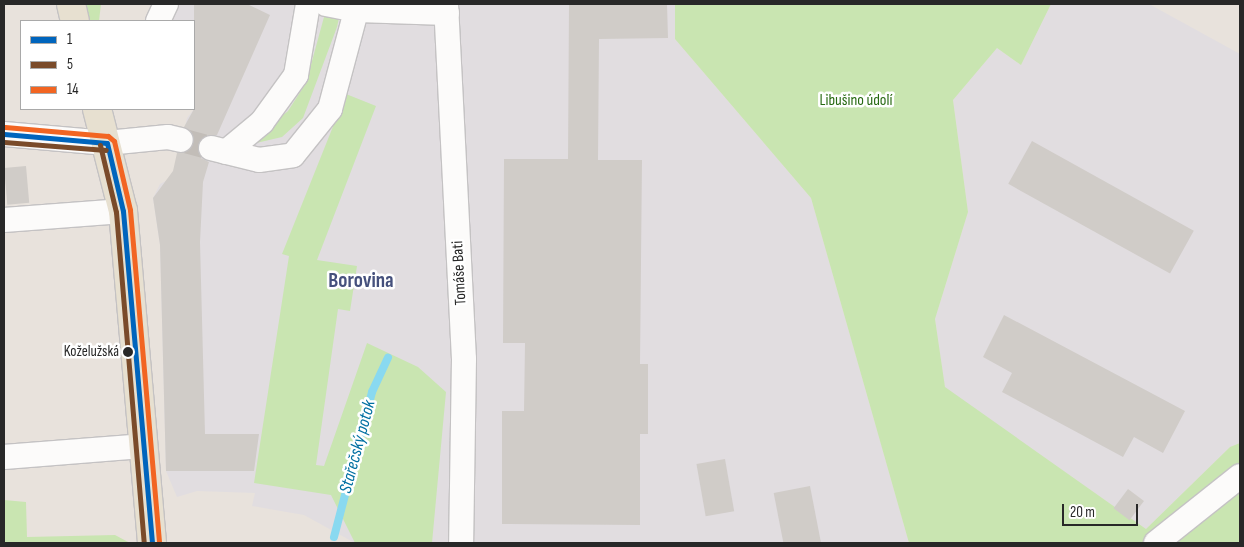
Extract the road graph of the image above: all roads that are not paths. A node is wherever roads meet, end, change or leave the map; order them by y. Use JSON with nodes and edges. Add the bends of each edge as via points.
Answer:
{"nodes":[{"id":1,"x":72,"y":4,"type":"edge"},
{"id":2,"x":166,"y":4,"type":"edge"},
{"id":3,"x":308,"y":4,"type":"edge"},
{"id":4,"x":326,"y":4,"type":"edge"},
{"id":5,"x":358,"y":7,"type":"edge"},
{"id":6,"x":446,"y":8,"type":"edge"},
{"id":7,"x":75,"y":20,"type":"edge"},
{"id":8,"x":158,"y":20,"type":"edge"},
{"id":9,"x":97,"y":110,"type":"edge"},
{"id":10,"x":4,"y":134,"type":"edge"},
{"id":11,"x":180,"y":140,"type":"tunnel mouth"},
{"id":12,"x":107,"y":143,"type":"junction"},
{"id":13,"x":123,"y":211,"type":"junction"},
{"id":14,"x":4,"y":220,"type":"edge"},
{"id":15,"x":143,"y":446,"type":"junction"},
{"id":16,"x":4,"y":457,"type":"edge"},
{"id":17,"x":1240,"y":476,"type":"edge"},
{"id":18,"x":152,"y":543,"type":"edge"},
{"id":19,"x":461,"y":543,"type":"edge"},
{"id":20,"x":1156,"y":543,"type":"edge"}],
"edges":[{"from":1,"to":7,"type":"main road"},
{"from":2,"to":8,"type":"street"},
{"from":3,"to":5,"type":"street","via":[[296,75],[262,122],[218,150],[259,160],[293,155],[330,109]]},
{"from":4,"to":5,"type":"street"},
{"from":5,"to":6,"type":"street"},
{"from":6,"to":19,"type":"street","name":"Tomáše Bati","via":[[464,359]]},
{"from":9,"to":12,"type":"main road"},
{"from":10,"to":12,"type":"street"},
{"from":11,"to":12,"type":"street","via":[[168,137]]},
{"from":12,"to":13,"type":"main road"},
{"from":13,"to":14,"type":"street"},
{"from":13,"to":15,"type":"main road"},
{"from":15,"to":16,"type":"street"},
{"from":15,"to":18,"type":"main road"},
{"from":17,"to":20,"type":"street"}]}
